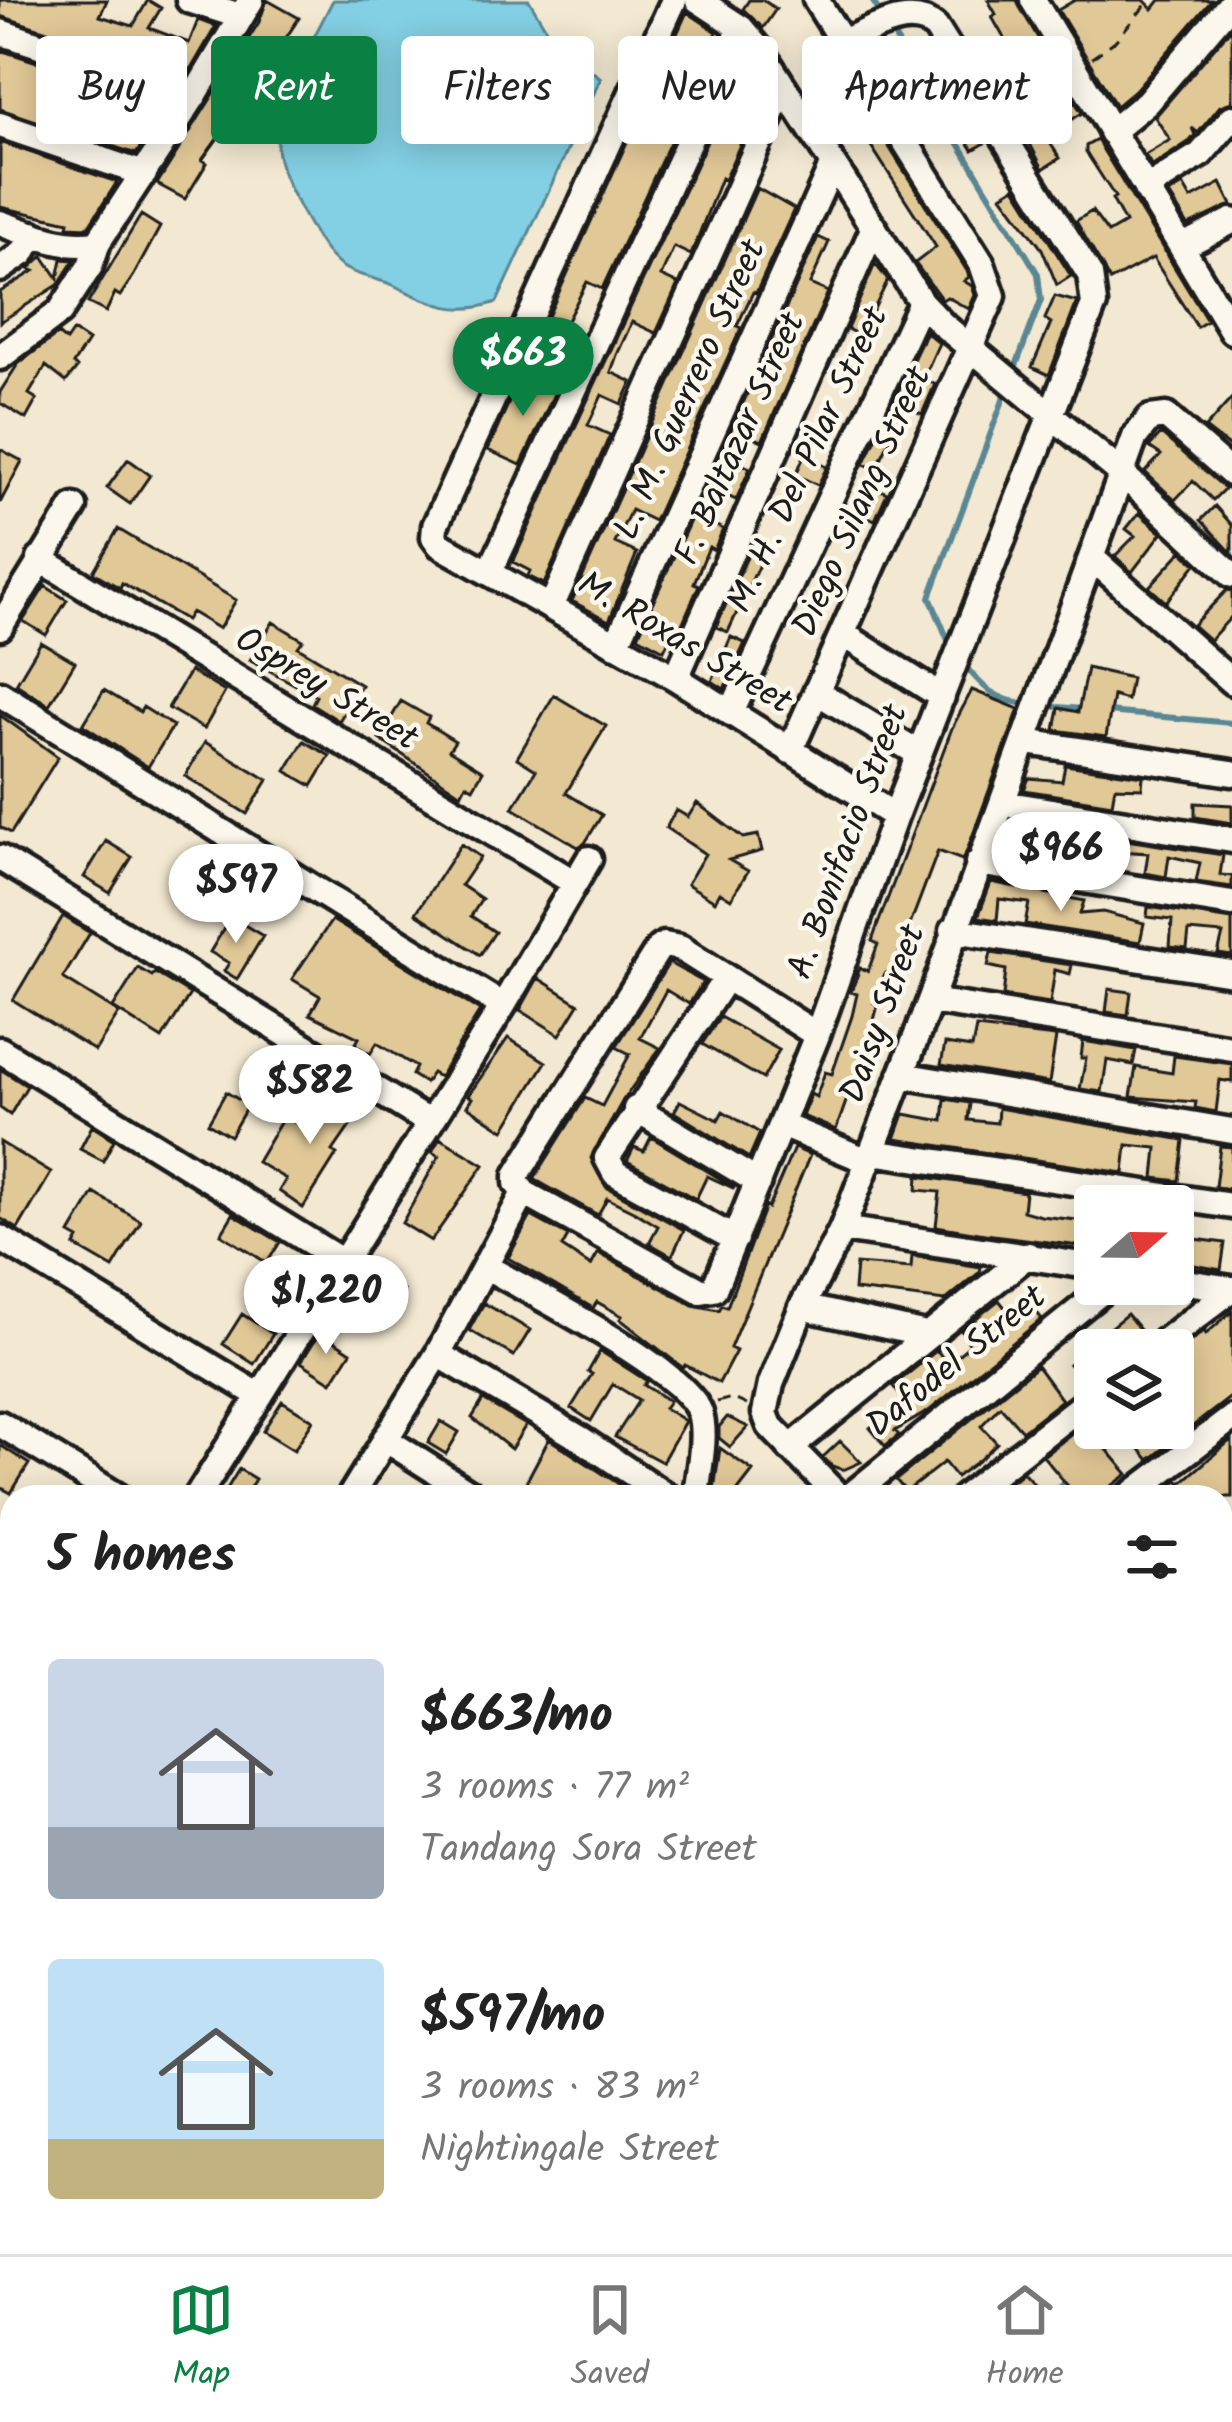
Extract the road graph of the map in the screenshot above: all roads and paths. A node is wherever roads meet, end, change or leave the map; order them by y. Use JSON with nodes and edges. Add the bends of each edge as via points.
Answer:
{"nodes":[{"id":1,"x":189,"y":0,"type":"edge"},
{"id":2,"x":674,"y":0,"type":"edge"},
{"id":3,"x":698,"y":0,"type":"edge"},
{"id":4,"x":815,"y":0,"type":"edge"},
{"id":5,"x":1150,"y":0,"type":"edge"},
{"id":6,"x":1232,"y":2,"type":"edge"},
{"id":7,"x":1043,"y":4,"type":"edge"},
{"id":8,"x":245,"y":8,"type":"edge"},
{"id":9,"x":741,"y":28,"type":"junction"},
{"id":10,"x":0,"y":32,"type":"edge"},
{"id":11,"x":839,"y":36,"type":"edge"},
{"id":12,"x":856,"y":36,"type":"edge"},
{"id":13,"x":941,"y":36,"type":"edge"},
{"id":14,"x":1074,"y":72,"type":"junction"},
{"id":15,"x":784,"y":87,"type":"junction"},
{"id":16,"x":194,"y":96,"type":"junction"},
{"id":17,"x":1232,"y":118,"type":"edge"},
{"id":18,"x":0,"y":125,"type":"edge"},
{"id":19,"x":1112,"y":132,"type":"junction"},
{"id":20,"x":906,"y":144,"type":"edge"},
{"id":21,"x":1008,"y":144,"type":"edge"},
{"id":22,"x":832,"y":166,"type":"junction"},
{"id":23,"x":144,"y":174,"type":"junction"},
{"id":24,"x":1146,"y":189,"type":"junction"},
{"id":25,"x":1232,"y":221,"type":"edge"},
{"id":26,"x":0,"y":223,"type":"edge"},
{"id":27,"x":872,"y":230,"type":"junction"},
{"id":28,"x":33,"y":234,"type":"junction"},
{"id":29,"x":92,"y":243,"type":"junction"},
{"id":30,"x":1184,"y":246,"type":"junction"},
{"id":31,"x":0,"y":269,"type":"edge"},
{"id":32,"x":921,"y":302,"type":"junction"},
{"id":33,"x":1229,"y":319,"type":"edge"},
{"id":34,"x":971,"y":348,"type":"junction"},
{"id":35,"x":0,"y":357,"type":"edge"},
{"id":36,"x":1052,"y":415,"type":"junction"},
{"id":37,"x":1121,"y":473,"type":"junction"},
{"id":38,"x":1232,"y":474,"type":"edge"},
{"id":39,"x":74,"y":507,"type":"dead end"},
{"id":40,"x":1092,"y":558,"type":"junction"},
{"id":41,"x":40,"y":559,"type":"junction"},
{"id":42,"x":490,"y":572,"type":"junction"},
{"id":43,"x":1232,"y":575,"type":"edge"},
{"id":44,"x":552,"y":605,"type":"junction"},
{"id":45,"x":0,"y":627,"type":"edge"},
{"id":46,"x":843,"y":634,"type":"junction"},
{"id":47,"x":616,"y":645,"type":"junction"},
{"id":48,"x":676,"y":678,"type":"junction"},
{"id":49,"x":1232,"y":682,"type":"edge"},
{"id":50,"x":817,"y":692,"type":"junction"},
{"id":51,"x":0,"y":694,"type":"edge"},
{"id":52,"x":941,"y":698,"type":"junction"},
{"id":53,"x":731,"y":713,"type":"junction"},
{"id":54,"x":1030,"y":730,"type":"junction"},
{"id":55,"x":790,"y":751,"type":"junction"},
{"id":56,"x":919,"y":754,"type":"junction"},
{"id":57,"x":1232,"y":773,"type":"edge"},
{"id":58,"x":1002,"y":803,"type":"junction"},
{"id":59,"x":895,"y":816,"type":"junction"},
{"id":60,"x":1232,"y":841,"type":"edge"},
{"id":61,"x":0,"y":858,"type":"edge"},
{"id":62,"x":589,"y":859,"type":"dead end"},
{"id":63,"x":978,"y":862,"type":"junction"},
{"id":64,"x":575,"y":883,"type":"junction"},
{"id":65,"x":1232,"y":904,"type":"edge"},
{"id":66,"x":953,"y":930,"type":"junction"},
{"id":67,"x":1232,"y":973,"type":"edge"},
{"id":68,"x":726,"y":978,"type":"junction"},
{"id":69,"x":930,"y":1000,"type":"junction"},
{"id":70,"x":503,"y":1006,"type":"junction"},
{"id":71,"x":817,"y":1035,"type":"junction"},
{"id":72,"x":1232,"y":1048,"type":"edge"},
{"id":73,"x":0,"y":1050,"type":"edge"},
{"id":74,"x":901,"y":1075,"type":"junction"},
{"id":75,"x":636,"y":1109,"type":"junction"},
{"id":76,"x":430,"y":1124,"type":"junction"},
{"id":77,"x":781,"y":1125,"type":"junction"},
{"id":78,"x":1232,"y":1131,"type":"edge"},
{"id":79,"x":870,"y":1156,"type":"junction"},
{"id":80,"x":758,"y":1182,"type":"junction"},
{"id":81,"x":524,"y":1193,"type":"junction"},
{"id":82,"x":1232,"y":1206,"type":"edge"},
{"id":83,"x":842,"y":1229,"type":"junction"},
{"id":84,"x":0,"y":1238,"type":"edge"},
{"id":85,"x":735,"y":1239,"type":"junction"},
{"id":86,"x":1028,"y":1255,"type":"junction"},
{"id":87,"x":343,"y":1262,"type":"junction"},
{"id":88,"x":1074,"y":1263,"type":"edge"},
{"id":89,"x":485,"y":1266,"type":"junction"},
{"id":90,"x":1194,"y":1283,"type":"edge"},
{"id":91,"x":1232,"y":1289,"type":"edge"},
{"id":92,"x":1085,"y":1305,"type":"edge"},
{"id":93,"x":802,"y":1307,"type":"junction"},
{"id":94,"x":1181,"y":1329,"type":"edge"},
{"id":95,"x":926,"y":1335,"type":"junction"},
{"id":96,"x":438,"y":1354,"type":"junction"},
{"id":97,"x":260,"y":1396,"type":"junction"},
{"id":98,"x":1074,"y":1411,"type":"edge"},
{"id":99,"x":700,"y":1413,"type":"junction"},
{"id":100,"x":765,"y":1413,"type":"junction"},
{"id":101,"x":1232,"y":1418,"type":"edge"},
{"id":102,"x":0,"y":1424,"type":"edge"},
{"id":103,"x":385,"y":1439,"type":"junction"},
{"id":104,"x":785,"y":1443,"type":"junction"},
{"id":105,"x":99,"y":1485,"type":"edge"},
{"id":106,"x":204,"y":1485,"type":"edge"},
{"id":107,"x":357,"y":1485,"type":"edge"},
{"id":108,"x":457,"y":1485,"type":"edge"},
{"id":109,"x":650,"y":1485,"type":"edge"},
{"id":110,"x":697,"y":1485,"type":"edge"},
{"id":111,"x":827,"y":1485,"type":"edge"},
{"id":112,"x":864,"y":1485,"type":"edge"},
{"id":113,"x":979,"y":1485,"type":"edge"},
{"id":114,"x":1144,"y":1485,"type":"edge"}],
"edges":[{"from":1,"to":8,"type":"street"},
{"from":2,"to":42,"type":"street","name":"M. Roxas Street","via":[[435,526],[440,545]]},
{"from":3,"to":9,"type":"street"},
{"from":4,"to":11,"type":"street","name":"Diego Silang Street"},
{"from":5,"to":14,"type":"path"},
{"from":6,"to":19,"type":"street"},
{"from":7,"to":14,"type":"street"},
{"from":8,"to":16,"type":"street"},
{"from":9,"to":15,"type":"street"},
{"from":9,"to":42,"type":"street"},
{"from":10,"to":16,"type":"street"},
{"from":12,"to":13,"type":"street","name":"A. Bonifacio Street","via":[[910,17]]},
{"from":14,"to":19,"type":"street"},
{"from":15,"to":22,"type":"street"},
{"from":15,"to":44,"type":"street"},
{"from":16,"to":23,"type":"street"},
{"from":17,"to":24,"type":"street","via":[[1201,154]]},
{"from":18,"to":23,"type":"street"},
{"from":19,"to":24,"type":"street"},
{"from":20,"to":34,"type":"street","name":"Diego Silang Street","via":[[988,275],[992,304]]},
{"from":21,"to":36,"type":"street","name":"A. Bonifacio Street","via":[[1090,275],[1094,304]]},
{"from":22,"to":27,"type":"street"},
{"from":22,"to":47,"type":"street","name":"L. M. Guerrero Street"},
{"from":23,"to":29,"type":"street"},
{"from":24,"to":30,"type":"street"},
{"from":25,"to":30,"type":"street"},
{"from":26,"to":28,"type":"street"},
{"from":27,"to":32,"type":"street"},
{"from":27,"to":48,"type":"street","name":"F. Baltazar Street"},
{"from":28,"to":29,"type":"street"},
{"from":28,"to":31,"type":"street"},
{"from":29,"to":35,"type":"street","via":[[90,266],[60,312]]},
{"from":30,"to":33,"type":"street"},
{"from":32,"to":34,"type":"street"},
{"from":32,"to":53,"type":"street","name":"M. H. Del Pilar Street"},
{"from":34,"to":36,"type":"street"},
{"from":34,"to":46,"type":"street","name":"Diego Silang Street"},
{"from":36,"to":37,"type":"street"},
{"from":36,"to":52,"type":"street","name":"A. Bonifacio Street"},
{"from":37,"to":38,"type":"street","name":"Daisy Street","via":[[1142,424],[1159,415]]},
{"from":37,"to":40,"type":"street","name":"Daisy Street"},
{"from":37,"to":43,"type":"street"},
{"from":39,"to":41,"type":"street"},
{"from":40,"to":49,"type":"street"},
{"from":40,"to":54,"type":"street","name":"Daisy Street"},
{"from":41,"to":45,"type":"street"},
{"from":41,"to":64,"type":"street","name":"Osprey Street"},
{"from":42,"to":44,"type":"street","name":"M. Roxas Street"},
{"from":44,"to":47,"type":"street","name":"M. Roxas Street"},
{"from":46,"to":50,"type":"street","name":"Diego Silang Street"},
{"from":46,"to":52,"type":"street"},
{"from":47,"to":48,"type":"street","name":"M. Roxas Street"},
{"from":48,"to":53,"type":"street","name":"M. Roxas Street"},
{"from":50,"to":55,"type":"street","name":"Diego Silang Street"},
{"from":50,"to":56,"type":"street"},
{"from":51,"to":70,"type":"street"},
{"from":52,"to":56,"type":"street","name":"A. Bonifacio Street"},
{"from":53,"to":55,"type":"street","name":"M. Roxas Street"},
{"from":54,"to":57,"type":"street"},
{"from":54,"to":58,"type":"street","name":"Daisy Street"},
{"from":55,"to":59,"type":"street","name":"M. Roxas Street"},
{"from":56,"to":59,"type":"street","name":"A. Bonifacio Street"},
{"from":58,"to":60,"type":"street"},
{"from":58,"to":63,"type":"street","name":"Daisy Street"},
{"from":59,"to":71,"type":"street","name":"A. Bonifacio Street"},
{"from":61,"to":76,"type":"street"},
{"from":62,"to":64,"type":"street"},
{"from":63,"to":65,"type":"street"},
{"from":63,"to":66,"type":"street","name":"Daisy Street"},
{"from":64,"to":70,"type":"street"},
{"from":66,"to":67,"type":"street"},
{"from":66,"to":69,"type":"street","name":"Daisy Street"},
{"from":68,"to":71,"type":"street"},
{"from":68,"to":75,"type":"street"},
{"from":68,"to":81,"type":"street","via":[[680,948],[652,953],[517,1175]]},
{"from":69,"to":72,"type":"street"},
{"from":69,"to":74,"type":"street","name":"Daisy Street"},
{"from":70,"to":76,"type":"street"},
{"from":71,"to":77,"type":"street","name":"A. Bonifacio Street"},
{"from":73,"to":87,"type":"street"},
{"from":74,"to":78,"type":"street"},
{"from":74,"to":79,"type":"street","name":"Daisy Street"},
{"from":75,"to":80,"type":"street"},
{"from":75,"to":85,"type":"street","via":[[609,1151],[611,1168]]},
{"from":76,"to":87,"type":"street"},
{"from":77,"to":79,"type":"street"},
{"from":77,"to":80,"type":"street","name":"A. Bonifacio Street"},
{"from":79,"to":82,"type":"street"},
{"from":79,"to":83,"type":"street","name":"Daisy Street"},
{"from":80,"to":85,"type":"street","name":"A. Bonifacio Street"},
{"from":81,"to":85,"type":"street","name":"A. Bonifacio Street","via":[[701,1291],[717,1283]]},
{"from":81,"to":89,"type":"street"},
{"from":83,"to":86,"type":"street"},
{"from":83,"to":93,"type":"street","name":"Daisy Street"},
{"from":84,"to":97,"type":"street"},
{"from":86,"to":88,"type":"street"},
{"from":86,"to":95,"type":"street"},
{"from":87,"to":97,"type":"street"},
{"from":89,"to":96,"type":"street"},
{"from":89,"to":99,"type":"street","via":[[656,1368]]},
{"from":90,"to":91,"type":"street"},
{"from":91,"to":94,"type":"street"},
{"from":92,"to":112,"type":"street","name":"Dafodel Street"},
{"from":93,"to":95,"type":"street"},
{"from":93,"to":100,"type":"street","name":"Daisy Street"},
{"from":95,"to":104,"type":"street"},
{"from":96,"to":103,"type":"street"},
{"from":96,"to":109,"type":"street"},
{"from":97,"to":106,"type":"street"},
{"from":98,"to":113,"type":"street"},
{"from":99,"to":100,"type":"path","via":[[732,1398]]},
{"from":99,"to":110,"type":"street"},
{"from":100,"to":104,"type":"street"},
{"from":101,"to":114,"type":"street"},
{"from":102,"to":105,"type":"street"},
{"from":103,"to":107,"type":"street"},
{"from":103,"to":108,"type":"street"},
{"from":104,"to":111,"type":"street"}]}
